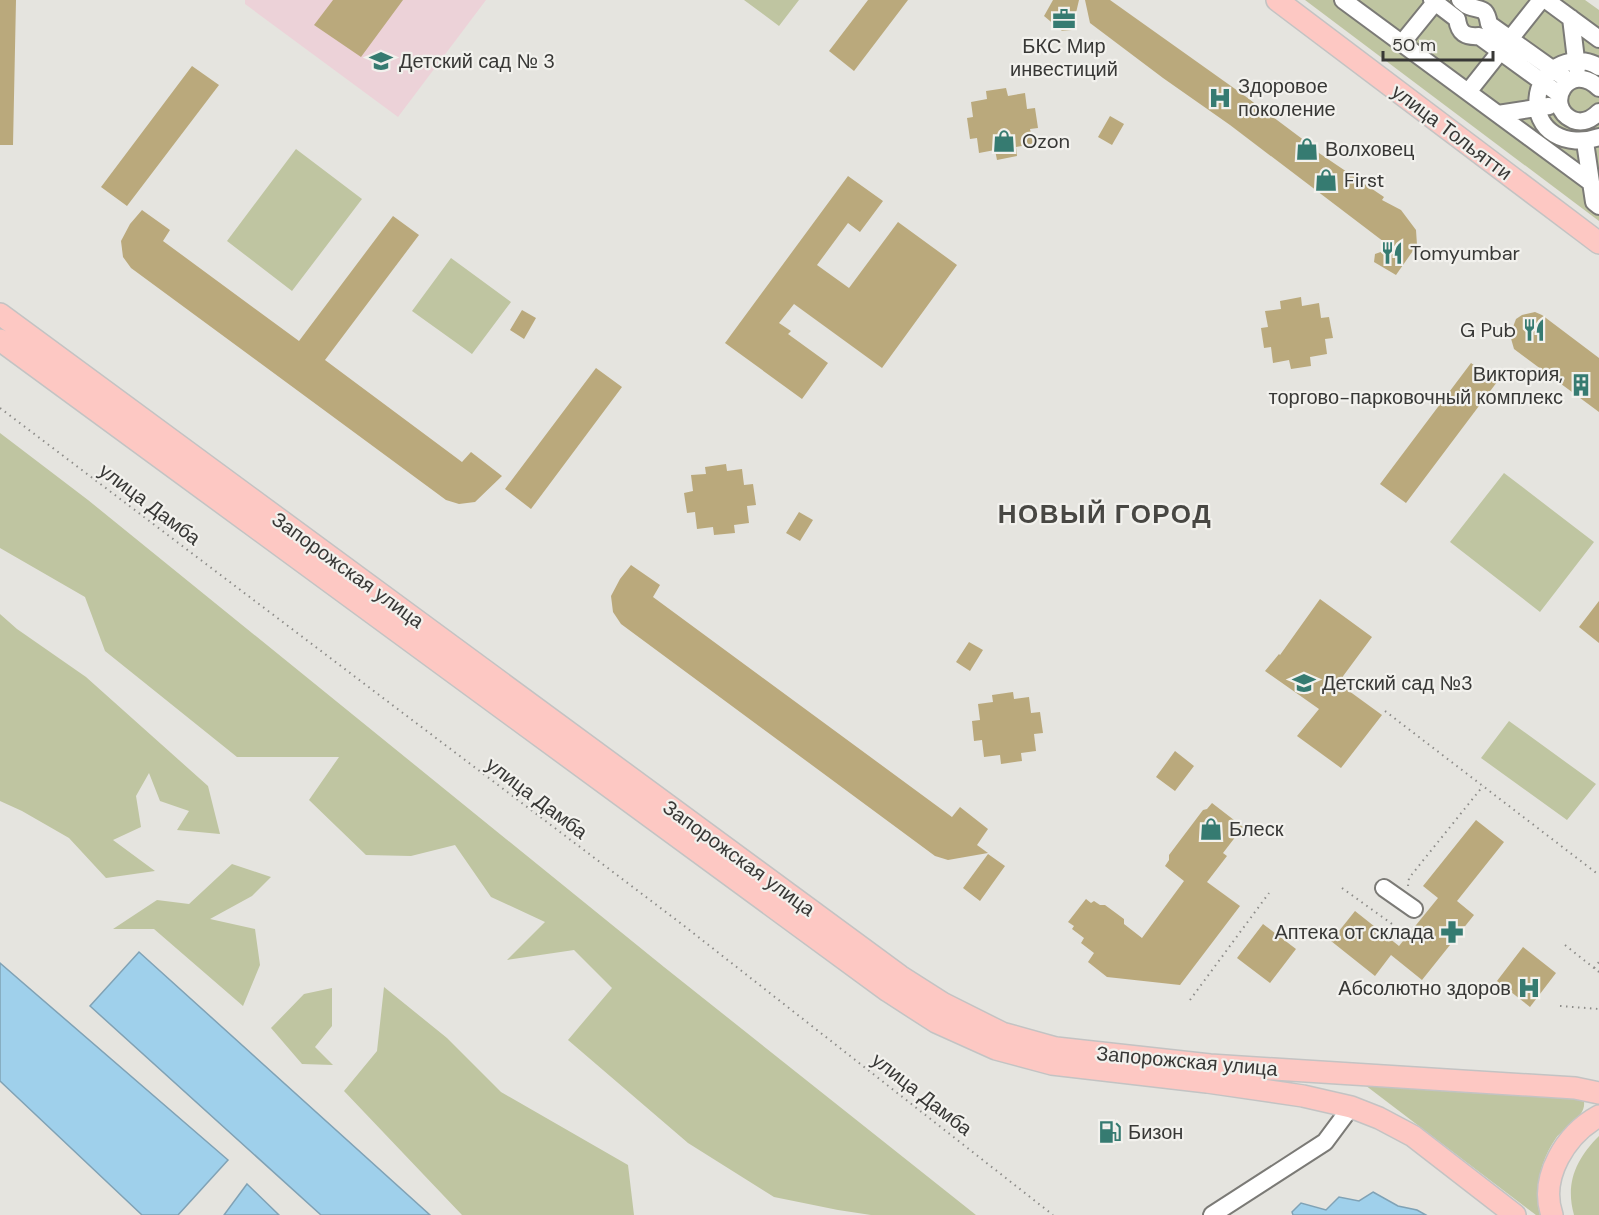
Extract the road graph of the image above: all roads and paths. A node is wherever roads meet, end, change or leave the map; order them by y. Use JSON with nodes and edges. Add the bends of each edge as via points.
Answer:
{"nodes":[{"id":1,"x":1276,"y":0,"type":"edge"},
{"id":2,"x":1343,"y":0,"type":"edge"},
{"id":3,"x":1541,"y":0,"type":"edge"},
{"id":4,"x":1546,"y":0,"type":"edge"},
{"id":5,"x":1435,"y":1,"type":"edge"},
{"id":6,"x":1365,"y":8,"type":"edge"},
{"id":7,"x":1462,"y":8,"type":"edge"},
{"id":8,"x":1571,"y":18,"type":"junction"},
{"id":9,"x":1484,"y":30,"type":"junction"},
{"id":10,"x":1599,"y":39,"type":"edge"},
{"id":11,"x":1402,"y":43,"type":"junction"},
{"id":12,"x":1506,"y":45,"type":"junction"},
{"id":13,"x":1575,"y":59,"type":"junction"},
{"id":14,"x":1599,"y":67,"type":"edge"},
{"id":15,"x":1548,"y":76,"type":"junction"},
{"id":16,"x":1599,"y":88,"type":"edge"},
{"id":17,"x":1566,"y":90,"type":"junction"},
{"id":18,"x":1468,"y":92,"type":"junction"},
{"id":19,"x":1539,"y":107,"type":"junction"},
{"id":20,"x":1599,"y":112,"type":"edge"},
{"id":21,"x":1498,"y":114,"type":"junction"},
{"id":22,"x":1592,"y":140,"type":"edge"},
{"id":23,"x":1590,"y":182,"type":"junction"},
{"id":24,"x":1599,"y":207,"type":"edge"},
{"id":25,"x":1599,"y":243,"type":"edge"},
{"id":26,"x":0,"y":314,"type":"edge"},
{"id":27,"x":0,"y":340,"type":"edge"},
{"id":28,"x":0,"y":408,"type":"edge"},
{"id":29,"x":1385,"y":711,"type":"dead end"},
{"id":30,"x":1483,"y":786,"type":"junction"},
{"id":31,"x":1599,"y":875,"type":"edge"},
{"id":32,"x":1342,"y":888,"type":"dead end"},
{"id":33,"x":1384,"y":888,"type":"dead end"},
{"id":34,"x":1409,"y":888,"type":"dead end"},
{"id":35,"x":1269,"y":893,"type":"dead end"},
{"id":36,"x":1413,"y":915,"type":"joint"},
{"id":37,"x":1565,"y":945,"type":"dead end"},
{"id":38,"x":1599,"y":962,"type":"edge"},
{"id":39,"x":1594,"y":968,"type":"junction"},
{"id":40,"x":1599,"y":972,"type":"edge"},
{"id":41,"x":1190,"y":1000,"type":"dead end"},
{"id":42,"x":1560,"y":1006,"type":"dead end"},
{"id":43,"x":1599,"y":1009,"type":"edge"},
{"id":44,"x":1599,"y":1093,"type":"edge"},
{"id":45,"x":1351,"y":1107,"type":"junction"},
{"id":46,"x":1599,"y":1116,"type":"edge"},
{"id":47,"x":1053,"y":1215,"type":"edge"},
{"id":48,"x":1212,"y":1215,"type":"edge"},
{"id":49,"x":1515,"y":1215,"type":"edge"},
{"id":50,"x":1552,"y":1215,"type":"edge"}],
"edges":[{"from":1,"to":25,"type":"main road","name":"улица Тольятти"},
{"from":2,"to":6,"type":"street"},
{"from":3,"to":12,"type":"street"},
{"from":4,"to":8,"type":"street"},
{"from":5,"to":7,"type":"street"},
{"from":5,"to":11,"type":"street"},
{"from":6,"to":11,"type":"street"},
{"from":7,"to":9,"type":"street","via":[[1483,9],[1487,16]]},
{"from":7,"to":9,"type":"street","via":[[1458,27],[1462,33],[1469,36]]},
{"from":8,"to":10,"type":"street"},
{"from":8,"to":13,"type":"street"},
{"from":9,"to":12,"type":"street"},
{"from":11,"to":18,"type":"street"},
{"from":12,"to":15,"type":"street"},
{"from":12,"to":18,"type":"street"},
{"from":13,"to":14,"type":"street"},
{"from":13,"to":15,"type":"street","via":[[1562,63]]},
{"from":13,"to":17,"type":"street"},
{"from":15,"to":17,"type":"street"},
{"from":15,"to":19,"type":"street","via":[[1538,94]]},
{"from":16,"to":17,"type":"street","via":[[1591,80]]},
{"from":17,"to":19,"type":"street"},
{"from":17,"to":20,"type":"street","via":[[1566,116],[1577,122],[1589,120]]},
{"from":18,"to":21,"type":"street"},
{"from":19,"to":21,"type":"street"},
{"from":19,"to":22,"type":"street","via":[[1542,122],[1551,134],[1566,140]]},
{"from":21,"to":23,"type":"street"},
{"from":22,"to":23,"type":"street"},
{"from":23,"to":24,"type":"street","via":[[1594,202]]},
{"from":26,"to":44,"type":"main road","name":"Запорожская улица","via":[[900,976],[993,1028],[1067,1050],[1210,1065],[1575,1088]]},
{"from":27,"to":45,"type":"main road","name":"Запорожская улица","via":[[869,977],[936,1022],[996,1050],[1052,1064],[1218,1083]]},
{"from":28,"to":47,"type":"path","name":"улица Дамба","via":[[683,926]]},
{"from":29,"to":30,"type":"path"},
{"from":30,"to":31,"type":"path"},
{"from":30,"to":34,"type":"path","via":[[1409,878]]},
{"from":32,"to":36,"type":"path","via":[[1399,929],[1407,928]]},
{"from":33,"to":36,"type":"street"},
{"from":35,"to":41,"type":"path"},
{"from":37,"to":39,"type":"path"},
{"from":38,"to":39,"type":"path"},
{"from":39,"to":40,"type":"path"},
{"from":42,"to":43,"type":"path"},
{"from":45,"to":48,"type":"street","via":[[1325,1142]]},
{"from":45,"to":49,"type":"main road","name":"Запорожская улица","via":[[1413,1136]]},
{"from":46,"to":50,"type":"main road","via":[[1573,1136],[1557,1158],[1551,1179]]}]}
